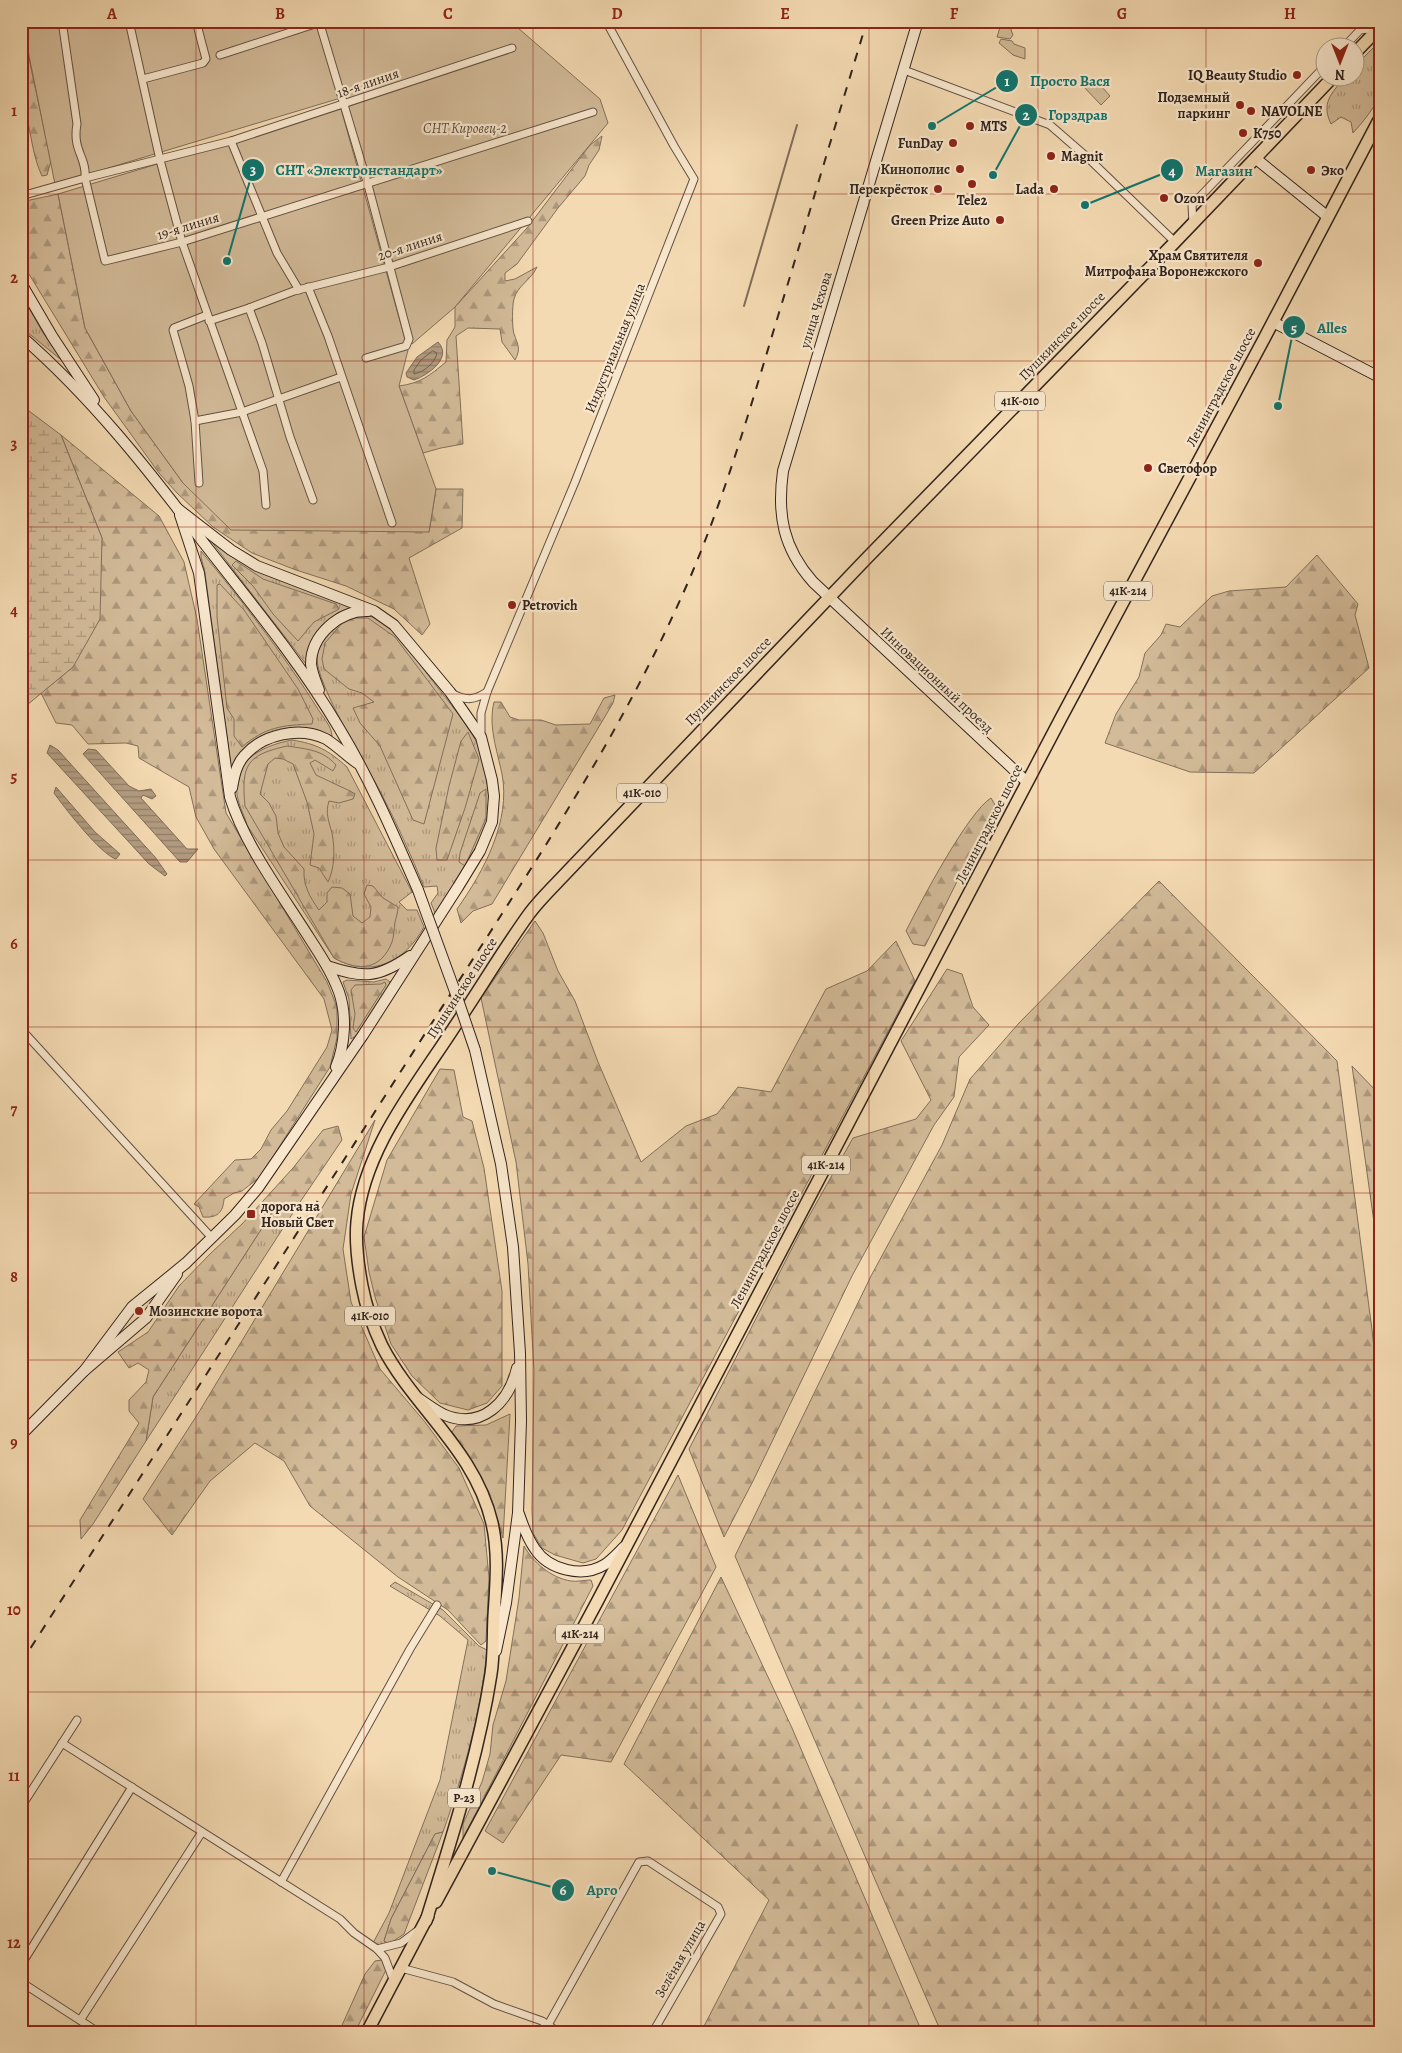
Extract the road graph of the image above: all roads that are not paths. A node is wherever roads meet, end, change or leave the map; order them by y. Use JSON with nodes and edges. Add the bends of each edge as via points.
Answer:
{"nodes":[{"id":1,"x":62,"y":21,"type":"edge"},
{"id":2,"x":129,"y":21,"type":"edge"},
{"id":3,"x":196,"y":21,"type":"edge"},
{"id":4,"x":606,"y":21,"type":"edge"},
{"id":5,"x":918,"y":21,"type":"edge"},
{"id":6,"x":321,"y":22,"type":"edge"},
{"id":7,"x":1380,"y":31,"type":"edge"},
{"id":8,"x":1352,"y":38,"type":"edge"},
{"id":9,"x":1364,"y":44,"type":"edge"},
{"id":10,"x":512,"y":48,"type":"dead end"},
{"id":11,"x":220,"y":55,"type":"dead end"},
{"id":12,"x":904,"y":70,"type":"junction"},
{"id":13,"x":1314,"y":77,"type":"edge"},
{"id":14,"x":143,"y":79,"type":"junction"},
{"id":15,"x":1322,"y":88,"type":"edge"},
{"id":16,"x":343,"y":105,"type":"junction"},
{"id":17,"x":593,"y":112,"type":"dead end"},
{"id":18,"x":1381,"y":116,"type":"edge"},
{"id":19,"x":231,"y":141,"type":"junction"},
{"id":20,"x":1255,"y":158,"type":"junction"},
{"id":21,"x":160,"y":160,"type":"junction"},
{"id":22,"x":85,"y":178,"type":"junction"},
{"id":23,"x":368,"y":185,"type":"junction"},
{"id":24,"x":21,"y":196,"type":"edge"},
{"id":25,"x":261,"y":216,"type":"junction"},
{"id":26,"x":1328,"y":217,"type":"junction"},
{"id":27,"x":528,"y":221,"type":"dead end"},
{"id":28,"x":1193,"y":224,"type":"junction"},
{"id":29,"x":182,"y":242,"type":"junction"},
{"id":30,"x":1175,"y":242,"type":"junction"},
{"id":31,"x":389,"y":266,"type":"junction"},
{"id":32,"x":21,"y":283,"type":"edge"},
{"id":33,"x":308,"y":287,"type":"junction"},
{"id":34,"x":299,"y":290,"type":"junction"},
{"id":35,"x":248,"y":308,"type":"junction"},
{"id":36,"x":208,"y":318,"type":"junction"},
{"id":37,"x":1273,"y":322,"type":"junction"},
{"id":38,"x":21,"y":336,"type":"edge"},
{"id":39,"x":21,"y":344,"type":"edge"},
{"id":40,"x":366,"y":358,"type":"dead end"},
{"id":41,"x":341,"y":377,"type":"junction"},
{"id":42,"x":1381,"y":378,"type":"edge"},
{"id":43,"x":279,"y":398,"type":"junction"},
{"id":44,"x":242,"y":412,"type":"junction"},
{"id":45,"x":108,"y":422,"type":"junction"},
{"id":46,"x":195,"y":422,"type":"junction"},
{"id":47,"x":199,"y":483,"type":"dead end"},
{"id":48,"x":312,"y":500,"type":"dead end"},
{"id":49,"x":266,"y":505,"type":"dead end"},
{"id":50,"x":178,"y":509,"type":"junction"},
{"id":51,"x":392,"y":524,"type":"dead end"},
{"id":52,"x":828,"y":598,"type":"junction"},
{"id":53,"x":374,"y":611,"type":"junction"},
{"id":54,"x":450,"y":692,"type":"junction"},
{"id":55,"x":487,"y":692,"type":"junction"},
{"id":56,"x":324,"y":703,"type":"junction"},
{"id":57,"x":481,"y":738,"type":"junction"},
{"id":58,"x":359,"y":764,"type":"junction"},
{"id":59,"x":1027,"y":782,"type":"junction"},
{"id":60,"x":230,"y":797,"type":"junction"},
{"id":61,"x":415,"y":953,"type":"junction"},
{"id":62,"x":327,"y":966,"type":"junction"},
{"id":63,"x":21,"y":1029,"type":"edge"},
{"id":64,"x":329,"y":1084,"type":"junction"},
{"id":65,"x":212,"y":1238,"type":"junction"},
{"id":66,"x":182,"y":1267,"type":"junction"},
{"id":67,"x":146,"y":1294,"type":"junction"},
{"id":68,"x":156,"y":1306,"type":"junction"},
{"id":69,"x":124,"y":1317,"type":"junction"},
{"id":70,"x":136,"y":1328,"type":"junction"},
{"id":71,"x":520,"y":1353,"type":"junction"},
{"id":72,"x":84,"y":1371,"type":"junction"},
{"id":73,"x":418,"y":1398,"type":"junction"},
{"id":74,"x":21,"y":1435,"type":"edge"},
{"id":75,"x":518,"y":1513,"type":"junction"},
{"id":76,"x":625,"y":1547,"type":"junction"},
{"id":77,"x":437,"y":1605,"type":"dead end"},
{"id":78,"x":492,"y":1672,"type":"junction"},
{"id":79,"x":77,"y":1720,"type":"dead end"},
{"id":80,"x":62,"y":1743,"type":"junction"},
{"id":81,"x":132,"y":1787,"type":"junction"},
{"id":82,"x":21,"y":1807,"type":"edge"},
{"id":83,"x":202,"y":1832,"type":"junction"},
{"id":84,"x":282,"y":1882,"type":"junction"},
{"id":85,"x":426,"y":1921,"type":"junction"},
{"id":86,"x":378,"y":1949,"type":"junction"},
{"id":87,"x":21,"y":1965,"type":"edge"},
{"id":88,"x":401,"y":1968,"type":"junction"},
{"id":89,"x":21,"y":1982,"type":"edge"},
{"id":90,"x":394,"y":1982,"type":"junction"},
{"id":91,"x":80,"y":2019,"type":"junction"},
{"id":92,"x":548,"y":2025,"type":"junction"},
{"id":93,"x":98,"y":2032,"type":"edge"},
{"id":94,"x":368,"y":2032,"type":"edge"},
{"id":95,"x":558,"y":2032,"type":"edge"},
{"id":96,"x":653,"y":2032,"type":"edge"}],
"edges":[{"from":1,"to":22,"type":"street","via":[[77,124],[75,136],[86,169]]},
{"from":2,"to":14,"type":"street"},
{"from":3,"to":14,"type":"street","via":[[206,59],[203,63]]},
{"from":4,"to":55,"type":"street","name":"Индустриальная улица","via":[[694,179],[575,482]]},
{"from":5,"to":12,"type":"street","name":"улица Чехова"},
{"from":6,"to":11,"type":"street"},
{"from":6,"to":16,"type":"street"},
{"from":7,"to":8,"type":"street","via":[[1360,30]]},
{"from":7,"to":9,"type":"main road"},
{"from":10,"to":16,"type":"street","name":"18-я линия"},
{"from":12,"to":30,"type":"street","via":[[1050,125]]},
{"from":12,"to":52,"type":"street","name":"улица Чехова","via":[[817,354],[788,453],[781,489],[783,528],[789,548],[801,569]]},
{"from":13,"to":28,"type":"street","via":[[1192,205]]},
{"from":14,"to":21,"type":"street"},
{"from":15,"to":20,"type":"main road","name":"Пушкинское шоссе","number":"41К-010"},
{"from":16,"to":19,"type":"street","name":"18-я линия"},
{"from":16,"to":23,"type":"street"},
{"from":17,"to":23,"type":"street","name":"19-я линия"},
{"from":18,"to":26,"type":"main road","name":"Ленинградское шоссе","number":"41К-214"},
{"from":19,"to":21,"type":"street","name":"18-я линия"},
{"from":19,"to":25,"type":"street"},
{"from":20,"to":26,"type":"street"},
{"from":20,"to":28,"type":"main road","name":"Пушкинское шоссе","number":"41К-010"},
{"from":21,"to":22,"type":"street","name":"18-я линия"},
{"from":21,"to":29,"type":"street"},
{"from":22,"to":24,"type":"street","name":"18-я линия"},
{"from":22,"to":29,"type":"street","name":"19-я линия","via":[[105,262]]},
{"from":23,"to":25,"type":"street","name":"19-я линия"},
{"from":23,"to":31,"type":"street"},
{"from":25,"to":29,"type":"street","name":"19-я линия"},
{"from":25,"to":34,"type":"street","via":[[277,253]]},
{"from":26,"to":37,"type":"main road","name":"Ленинградское шоссе","number":"41К-214"},
{"from":27,"to":31,"type":"street","name":"20-я линия"},
{"from":28,"to":30,"type":"main road","name":"Пушкинское шоссе","number":"41К-010"},
{"from":29,"to":36,"type":"street"},
{"from":30,"to":52,"type":"main road","name":"Пушкинское шоссе","number":"41К-010"},
{"from":31,"to":33,"type":"street","name":"20-я линия"},
{"from":31,"to":40,"type":"street","via":[[409,339],[406,346]]},
{"from":32,"to":45,"type":"street","number":"Р-23"},
{"from":33,"to":34,"type":"street","name":"20-я линия"},
{"from":33,"to":41,"type":"street"},
{"from":34,"to":35,"type":"street","name":"20-я линия"},
{"from":35,"to":36,"type":"street","name":"20-я линия"},
{"from":35,"to":43,"type":"street"},
{"from":36,"to":44,"type":"street"},
{"from":36,"to":46,"type":"street","name":"20-я линия","via":[[174,328],[190,386]]},
{"from":37,"to":42,"type":"street"},
{"from":37,"to":59,"type":"main road","name":"Ленинградское шоссе","number":"41К-214"},
{"from":38,"to":45,"type":"street"},
{"from":39,"to":45,"type":"street"},
{"from":41,"to":43,"type":"street"},
{"from":41,"to":51,"type":"street"},
{"from":43,"to":44,"type":"street"},
{"from":43,"to":48,"type":"street"},
{"from":44,"to":46,"type":"street"},
{"from":44,"to":49,"type":"street","via":[[263,471]]},
{"from":45,"to":50,"type":"street","number":"Р-23"},
{"from":46,"to":47,"type":"street"},
{"from":50,"to":53,"type":"street","via":[[257,566]]},
{"from":50,"to":56,"type":"street","number":"Р-23"},
{"from":50,"to":60,"type":"street","via":[[198,573]]},
{"from":52,"to":59,"type":"street","name":"Инновационный проезд"},
{"from":52,"to":73,"type":"main road","name":"Пушкинское шоссе","number":"41К-010","via":[[530,913],[391,1124],[361,1196],[356,1250],[375,1331],[390,1360]]},
{"from":53,"to":54,"type":"street","via":[[401,632]]},
{"from":53,"to":56,"type":"street","via":[[344,616],[327,628],[318,640],[312,654],[312,669]]},
{"from":54,"to":55,"type":"street","via":[[464,700],[472,700]]},
{"from":54,"to":57,"type":"street"},
{"from":55,"to":57,"type":"street","via":[[481,713]]},
{"from":56,"to":58,"type":"street","number":"Р-23"},
{"from":57,"to":61,"type":"street","via":[[492,780],[492,822],[480,851]]},
{"from":58,"to":60,"type":"street","via":[[325,739],[310,734],[280,734],[253,748],[244,757],[237,768]]},
{"from":58,"to":71,"type":"street","number":"Р-23","bridge":true,"via":[[418,890],[474,1050],[501,1164],[513,1247]]},
{"from":59,"to":76,"type":"main road","name":"Ленинградское шоссе","number":"41К-214"},
{"from":60,"to":62,"type":"street","via":[[241,826]]},
{"from":61,"to":62,"type":"street","via":[[398,965],[368,976]]},
{"from":61,"to":64,"type":"street"},
{"from":62,"to":64,"type":"street","via":[[344,1014],[339,1059]]},
{"from":63,"to":65,"type":"street"},
{"from":64,"to":65,"type":"street","via":[[258,1188]]},
{"from":65,"to":66,"type":"street"},
{"from":66,"to":67,"type":"street"},
{"from":66,"to":68,"type":"street"},
{"from":67,"to":68,"type":"street","via":[[154,1296]]},
{"from":67,"to":69,"type":"street"},
{"from":68,"to":70,"type":"street"},
{"from":69,"to":70,"type":"street","via":[[126,1326]]},
{"from":69,"to":72,"type":"street"},
{"from":70,"to":72,"type":"street"},
{"from":71,"to":73,"type":"street","via":[[509,1392],[498,1405],[481,1416],[456,1418]]},
{"from":71,"to":75,"type":"street","number":"Р-23"},
{"from":72,"to":74,"type":"street"},
{"from":73,"to":78,"type":"main road","name":"Пушкинское шоссе","via":[[472,1473],[492,1521],[497,1573]]},
{"from":75,"to":76,"type":"street","number":"41К-214","via":[[535,1550],[560,1568],[574,1572],[591,1571],[604,1565]]},
{"from":75,"to":78,"type":"street","number":"Р-23","via":[[506,1604]]},
{"from":76,"to":85,"type":"main road","number":"41К-214"},
{"from":77,"to":84,"type":"street"},
{"from":78,"to":85,"type":"main road","number":"Р-23","via":[[461,1808]]},
{"from":79,"to":80,"type":"street"},
{"from":80,"to":81,"type":"street"},
{"from":80,"to":82,"type":"street"},
{"from":81,"to":83,"type":"street"},
{"from":81,"to":87,"type":"street"},
{"from":83,"to":84,"type":"street"},
{"from":83,"to":91,"type":"street"},
{"from":84,"to":86,"type":"street","via":[[340,1919]]},
{"from":85,"to":86,"type":"street","via":[[401,1943]]},
{"from":85,"to":88,"type":"main road","number":"Р-23"},
{"from":86,"to":90,"type":"street"},
{"from":88,"to":90,"type":"main road","number":"Р-23"},
{"from":88,"to":92,"type":"street","via":[[453,1982],[494,2004]]},
{"from":89,"to":91,"type":"street"},
{"from":90,"to":94,"type":"main road","number":"Р-23"},
{"from":91,"to":93,"type":"street"},
{"from":92,"to":95,"type":"street"},
{"from":92,"to":96,"type":"street","name":"Зелёная улица","via":[[639,1862],[648,1862],[718,1907],[720,1914]]}]}
